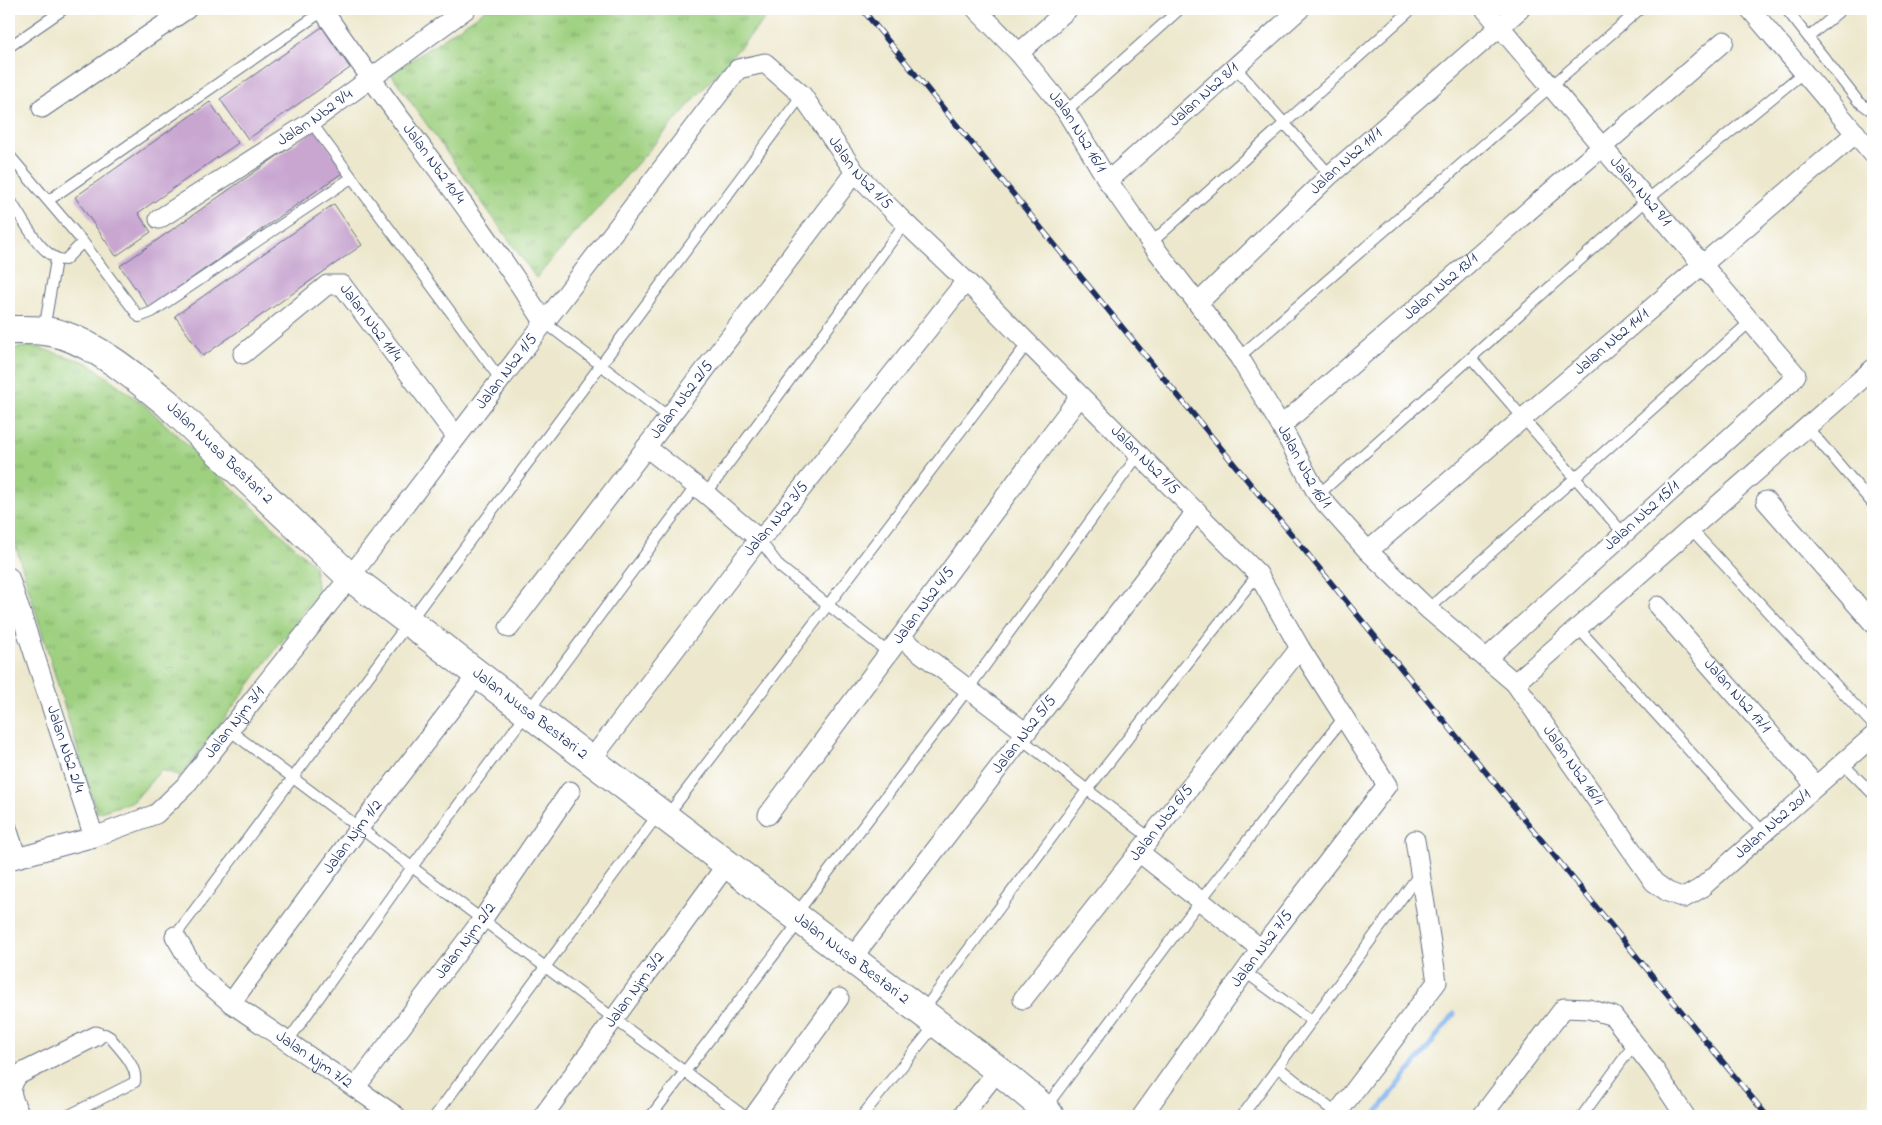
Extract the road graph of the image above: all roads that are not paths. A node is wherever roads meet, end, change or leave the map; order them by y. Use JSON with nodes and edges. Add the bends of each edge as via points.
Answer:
{"nodes":[{"id":1,"x":64,"y":9,"type":"edge"},
{"id":2,"x":187,"y":9,"type":"edge"},
{"id":3,"x":466,"y":9,"type":"edge"},
{"id":4,"x":976,"y":9,"type":"edge"},
{"id":5,"x":1068,"y":9,"type":"edge"},
{"id":6,"x":1180,"y":9,"type":"edge"},
{"id":7,"x":1300,"y":9,"type":"edge"},
{"id":8,"x":1412,"y":9,"type":"edge"},
{"id":9,"x":1485,"y":9,"type":"edge"},
{"id":10,"x":1520,"y":9,"type":"edge"},
{"id":11,"x":1640,"y":9,"type":"edge"},
{"id":12,"x":1750,"y":9,"type":"edge"},
{"id":13,"x":1786,"y":9,"type":"edge"},
{"id":14,"x":1842,"y":9,"type":"edge"},
{"id":15,"x":324,"y":10,"type":"edge"},
{"id":16,"x":1499,"y":25,"type":"junction"},
{"id":17,"x":1809,"y":37,"type":"junction"},
{"id":18,"x":1724,"y":41,"type":"dead end"},
{"id":19,"x":9,"y":47,"type":"edge"},
{"id":20,"x":1018,"y":53,"type":"junction"},
{"id":21,"x":1235,"y":67,"type":"junction"},
{"id":22,"x":1804,"y":72,"type":"junction"},
{"id":23,"x":369,"y":78,"type":"junction"},
{"id":24,"x":1550,"y":85,"type":"junction"},
{"id":25,"x":802,"y":95,"type":"junction"},
{"id":26,"x":42,"y":108,"type":"dead end"},
{"id":27,"x":1066,"y":111,"type":"junction"},
{"id":28,"x":1873,"y":112,"type":"edge"},
{"id":29,"x":311,"y":122,"type":"junction"},
{"id":30,"x":1283,"y":123,"type":"junction"},
{"id":31,"x":1856,"y":133,"type":"junction"},
{"id":32,"x":1603,"y":148,"type":"junction"},
{"id":33,"x":1873,"y":154,"type":"edge"},
{"id":34,"x":9,"y":155,"type":"edge"},
{"id":35,"x":855,"y":172,"type":"junction"},
{"id":36,"x":1330,"y":175,"type":"junction"},
{"id":37,"x":351,"y":178,"type":"junction"},
{"id":38,"x":1108,"y":181,"type":"junction"},
{"id":39,"x":9,"y":198,"type":"edge"},
{"id":40,"x":49,"y":200,"type":"junction"},
{"id":41,"x":1647,"y":200,"type":"junction"},
{"id":42,"x":160,"y":219,"type":"dead end"},
{"id":43,"x":905,"y":224,"type":"junction"},
{"id":44,"x":83,"y":242,"type":"junction"},
{"id":45,"x":1151,"y":243,"type":"junction"},
{"id":46,"x":56,"y":260,"type":"junction"},
{"id":47,"x":1703,"y":265,"type":"junction"},
{"id":48,"x":966,"y":281,"type":"junction"},
{"id":49,"x":1198,"y":303,"type":"junction"},
{"id":50,"x":1751,"y":321,"type":"junction"},
{"id":51,"x":544,"y":322,"type":"junction"},
{"id":52,"x":9,"y":330,"type":"edge"},
{"id":53,"x":44,"y":332,"type":"junction"},
{"id":54,"x":1028,"y":343,"type":"junction"},
{"id":55,"x":243,"y":354,"type":"dead end"},
{"id":56,"x":1239,"y":357,"type":"junction"},
{"id":57,"x":1472,"y":359,"type":"junction"},
{"id":58,"x":601,"y":365,"type":"junction"},
{"id":59,"x":1873,"y":369,"type":"edge"},
{"id":60,"x":1796,"y":374,"type":"joint"},
{"id":61,"x":500,"y":379,"type":"junction"},
{"id":62,"x":1080,"y":396,"type":"junction"},
{"id":63,"x":669,"y":417,"type":"junction"},
{"id":64,"x":1523,"y":420,"type":"junction"},
{"id":65,"x":1281,"y":426,"type":"junction"},
{"id":66,"x":1807,"y":426,"type":"junction"},
{"id":67,"x":456,"y":436,"type":"junction"},
{"id":68,"x":646,"y":447,"type":"junction"},
{"id":69,"x":1139,"y":454,"type":"junction"},
{"id":70,"x":1574,"y":478,"type":"junction"},
{"id":71,"x":701,"y":490,"type":"junction"},
{"id":72,"x":1318,"y":496,"type":"junction"},
{"id":73,"x":1766,"y":501,"type":"dead end"},
{"id":74,"x":1873,"y":504,"type":"edge"},
{"id":75,"x":1197,"y":511,"type":"junction"},
{"id":76,"x":1691,"y":529,"type":"junction"},
{"id":77,"x":1623,"y":533,"type":"junction"},
{"id":78,"x":759,"y":539,"type":"junction"},
{"id":79,"x":1368,"y":551,"type":"junction"},
{"id":80,"x":1258,"y":574,"type":"junction"},
{"id":81,"x":350,"y":577,"type":"junction"},
{"id":82,"x":10,"y":586,"type":"edge"},
{"id":83,"x":828,"y":605,"type":"junction"},
{"id":84,"x":1658,"y":606,"type":"dead end"},
{"id":85,"x":1428,"y":608,"type":"junction"},
{"id":86,"x":409,"y":622,"type":"junction"},
{"id":87,"x":1873,"y":623,"type":"edge"},
{"id":88,"x":1577,"y":627,"type":"junction"},
{"id":89,"x":509,"y":628,"type":"dead end"},
{"id":90,"x":901,"y":638,"type":"junction"},
{"id":91,"x":1300,"y":648,"type":"junction"},
{"id":92,"x":890,"y":654,"type":"junction"},
{"id":93,"x":1487,"y":658,"type":"junction"},
{"id":94,"x":478,"y":674,"type":"junction"},
{"id":95,"x":1515,"y":683,"type":"junction"},
{"id":96,"x":968,"y":689,"type":"junction"},
{"id":97,"x":528,"y":712,"type":"junction"},
{"id":98,"x":1344,"y":717,"type":"junction"},
{"id":99,"x":1873,"y":725,"type":"edge"},
{"id":100,"x":229,"y":730,"type":"junction"},
{"id":101,"x":1023,"y":735,"type":"junction"},
{"id":102,"x":1873,"y":736,"type":"edge"},
{"id":103,"x":591,"y":760,"type":"junction"},
{"id":104,"x":1842,"y":763,"type":"junction"},
{"id":105,"x":292,"y":778,"type":"junction"},
{"id":106,"x":1387,"y":785,"type":"joint"},
{"id":107,"x":1816,"y":786,"type":"junction"},
{"id":108,"x":1087,"y":790,"type":"junction"},
{"id":109,"x":570,"y":791,"type":"dead end"},
{"id":110,"x":1873,"y":794,"type":"edge"},
{"id":111,"x":663,"y":815,"type":"junction"},
{"id":112,"x":768,"y":815,"type":"dead end"},
{"id":113,"x":9,"y":820,"type":"edge"},
{"id":114,"x":359,"y":828,"type":"junction"},
{"id":115,"x":1764,"y":833,"type":"junction"},
{"id":116,"x":94,"y":837,"type":"junction"},
{"id":117,"x":1415,"y":840,"type":"dead end"},
{"id":118,"x":1144,"y":845,"type":"junction"},
{"id":119,"x":15,"y":858,"type":"edge"},
{"id":120,"x":727,"y":864,"type":"junction"},
{"id":121,"x":412,"y":868,"type":"junction"},
{"id":122,"x":1422,"y":872,"type":"junction"},
{"id":123,"x":1668,"y":892,"type":"joint"},
{"id":124,"x":1200,"y":900,"type":"junction"},
{"id":125,"x":798,"y":918,"type":"junction"},
{"id":126,"x":482,"y":920,"type":"junction"},
{"id":127,"x":175,"y":936,"type":"joint"},
{"id":128,"x":1262,"y":949,"type":"junction"},
{"id":129,"x":852,"y":958,"type":"junction"},
{"id":130,"x":545,"y":967,"type":"junction"},
{"id":131,"x":1245,"y":972,"type":"junction"},
{"id":132,"x":840,"y":998,"type":"dead end"},
{"id":133,"x":1023,"y":999,"type":"dead end"},
{"id":134,"x":231,"y":1003,"type":"junction"},
{"id":135,"x":929,"y":1018,"type":"junction"},
{"id":136,"x":615,"y":1020,"type":"junction"},
{"id":137,"x":1312,"y":1021,"type":"junction"},
{"id":138,"x":96,"y":1036,"type":"joint"},
{"id":139,"x":288,"y":1041,"type":"junction"},
{"id":140,"x":1634,"y":1044,"type":"junction"},
{"id":141,"x":1278,"y":1068,"type":"junction"},
{"id":142,"x":998,"y":1070,"type":"junction"},
{"id":143,"x":685,"y":1072,"type":"junction"},
{"id":144,"x":355,"y":1088,"type":"junction"},
{"id":145,"x":1047,"y":1113,"type":"edge"},
{"id":146,"x":1681,"y":1114,"type":"edge"},
{"id":147,"x":1336,"y":1115,"type":"edge"},
{"id":148,"x":20,"y":1116,"type":"edge"},
{"id":149,"x":67,"y":1116,"type":"edge"},
{"id":150,"x":396,"y":1116,"type":"edge"},
{"id":151,"x":435,"y":1116,"type":"edge"},
{"id":152,"x":543,"y":1116,"type":"edge"},
{"id":153,"x":651,"y":1116,"type":"edge"},
{"id":154,"x":744,"y":1116,"type":"edge"},
{"id":155,"x":754,"y":1116,"type":"edge"},
{"id":156,"x":862,"y":1116,"type":"edge"},
{"id":157,"x":962,"y":1116,"type":"edge"},
{"id":158,"x":1142,"y":1116,"type":"edge"},
{"id":159,"x":1242,"y":1116,"type":"edge"},
{"id":160,"x":1482,"y":1116,"type":"edge"},
{"id":161,"x":1582,"y":1116,"type":"edge"}],
"edges":[{"from":1,"to":19,"type":"lane"},
{"from":2,"to":26,"type":"street"},
{"from":3,"to":23,"type":"street","name":"Jalan Nb2 9/4"},
{"from":4,"to":20,"type":"street","name":"Jalan Nb2 16/1"},
{"from":5,"to":20,"type":"street"},
{"from":6,"to":27,"type":"lane"},
{"from":7,"to":21,"type":"street","name":"Jalan Nb2 8/1"},
{"from":8,"to":30,"type":"lane"},
{"from":9,"to":16,"type":"street","name":"Jalan Nb2 9/1"},
{"from":10,"to":16,"type":"street","name":"Jalan Nb2 11/1"},
{"from":11,"to":24,"type":"lane"},
{"from":12,"to":22,"type":"street"},
{"from":13,"to":17,"type":"lane"},
{"from":14,"to":17,"type":"lane"},
{"from":15,"to":23,"type":"street","name":"Jalan Nb2 10/4"},
{"from":15,"to":40,"type":"lane"},
{"from":16,"to":24,"type":"street","name":"Jalan Nb2 9/1"},
{"from":16,"to":36,"type":"street","name":"Jalan Nb2 11/1"},
{"from":17,"to":28,"type":"lane","via":[[1858,100]]},
{"from":18,"to":32,"type":"street","name":"Jalan Nb2 13/1"},
{"from":20,"to":27,"type":"street","name":"Jalan Nb2 16/1"},
{"from":21,"to":30,"type":"lane"},
{"from":21,"to":38,"type":"street","name":"Jalan Nb2 8/1"},
{"from":22,"to":31,"type":"street"},
{"from":22,"to":41,"type":"lane"},
{"from":23,"to":29,"type":"street","name":"Jalan Nb2 9/4"},
{"from":23,"to":51,"type":"street","name":"Jalan Nb2 10/4","via":[[515,277]]},
{"from":24,"to":32,"type":"street","name":"Jalan Nb2 9/1"},
{"from":24,"to":56,"type":"lane"},
{"from":25,"to":35,"type":"street","name":"Jalan Nb2 1/5"},
{"from":25,"to":51,"type":"street","name":"Jalan Nb2 1/5","via":[[765,64],[738,69]]},
{"from":25,"to":58,"type":"lane"},
{"from":27,"to":38,"type":"street","name":"Jalan Nb2 16/1"},
{"from":29,"to":37,"type":"lane"},
{"from":29,"to":42,"type":"street","name":"Jalan Nb2 9/4"},
{"from":30,"to":36,"type":"lane"},
{"from":30,"to":45,"type":"lane"},
{"from":31,"to":33,"type":"street"},
{"from":31,"to":47,"type":"street","name":"Jalan Nb2 14/1"},
{"from":32,"to":41,"type":"street","name":"Jalan Nb2 9/1"},
{"from":32,"to":65,"type":"street","name":"Jalan Nb2 13/1"},
{"from":34,"to":40,"type":"lane"},
{"from":35,"to":43,"type":"street","name":"Jalan Nb2 1/5"},
{"from":35,"to":63,"type":"street","name":"Jalan Nb2 2/5"},
{"from":36,"to":49,"type":"street","name":"Jalan Nb2 11/1"},
{"from":37,"to":44,"type":"lane","via":[[152,312],[139,317]]},
{"from":37,"to":61,"type":"lane"},
{"from":38,"to":45,"type":"street","name":"Jalan Nb2 16/1"},
{"from":39,"to":46,"type":"lane","via":[[40,245]]},
{"from":40,"to":44,"type":"lane"},
{"from":41,"to":47,"type":"street","name":"Jalan Nb2 9/1"},
{"from":41,"to":57,"type":"lane"},
{"from":43,"to":48,"type":"street","name":"Jalan Nb2 1/5"},
{"from":43,"to":71,"type":"lane"},
{"from":44,"to":46,"type":"lane","via":[[65,260]]},
{"from":45,"to":49,"type":"street","name":"Jalan Nb2 16/1"},
{"from":46,"to":53,"type":"lane"},
{"from":47,"to":50,"type":"street","name":"Jalan Nb2 9/1"},
{"from":47,"to":64,"type":"street","name":"Jalan Nb2 14/1"},
{"from":48,"to":54,"type":"street","name":"Jalan Nb2 1/5"},
{"from":48,"to":78,"type":"street","name":"Jalan Nb2 3/5"},
{"from":49,"to":56,"type":"street","name":"Jalan Nb2 16/1"},
{"from":50,"to":60,"type":"street","name":"Jalan Nb2 9/1"},
{"from":50,"to":70,"type":"lane"},
{"from":51,"to":58,"type":"lane"},
{"from":51,"to":61,"type":"street","name":"Jalan Nb2 1/5"},
{"from":52,"to":53,"type":"street","name":"Jalan Nusa Bestari 2"},
{"from":53,"to":81,"type":"street","name":"Jalan Nusa Bestari 2","via":[[63,335],[136,378]]},
{"from":54,"to":62,"type":"street","name":"Jalan Nb2 1/5"},
{"from":54,"to":83,"type":"lane"},
{"from":55,"to":67,"type":"street","name":"Jalan Nb2 11/4","via":[[326,285],[342,285]]},
{"from":56,"to":65,"type":"street","name":"Jalan Nb2 16/1"},
{"from":57,"to":64,"type":"lane"},
{"from":57,"to":72,"type":"lane"},
{"from":58,"to":63,"type":"lane"},
{"from":58,"to":86,"type":"lane"},
{"from":59,"to":66,"type":"street"},
{"from":60,"to":77,"type":"street","name":"Jalan Nb2 15/1","via":[[1791,382]]},
{"from":61,"to":67,"type":"street","name":"Jalan Nb2 1/5"},
{"from":62,"to":69,"type":"street","name":"Jalan Nb2 1/5"},
{"from":62,"to":90,"type":"street","name":"Jalan Nb2 4/5"},
{"from":63,"to":68,"type":"street","name":"Jalan Nb2 2/5"},
{"from":64,"to":70,"type":"lane"},
{"from":64,"to":79,"type":"street","name":"Jalan Nb2 14/1"},
{"from":65,"to":72,"type":"street","name":"Jalan Nb2 16/1"},
{"from":66,"to":74,"type":"lane"},
{"from":66,"to":76,"type":"street"},
{"from":67,"to":81,"type":"street","name":"Jalan Nb2 1/5"},
{"from":68,"to":71,"type":"street"},
{"from":68,"to":89,"type":"street","name":"Jalan Nb2 2/5"},
{"from":69,"to":75,"type":"street","name":"Jalan Nb2 1/5"},
{"from":69,"to":96,"type":"lane"},
{"from":70,"to":77,"type":"lane"},
{"from":70,"to":85,"type":"lane"},
{"from":71,"to":78,"type":"street"},
{"from":71,"to":97,"type":"lane"},
{"from":72,"to":79,"type":"street","name":"Jalan Nb2 16/1"},
{"from":73,"to":87,"type":"street"},
{"from":75,"to":80,"type":"street","name":"Jalan Nb2 1/5"},
{"from":75,"to":101,"type":"street","name":"Jalan Nb2 5/5"},
{"from":76,"to":88,"type":"street"},
{"from":76,"to":99,"type":"lane"},
{"from":77,"to":93,"type":"street","name":"Jalan Nb2 15/1"},
{"from":78,"to":83,"type":"lane","via":[[780,567]]},
{"from":78,"to":103,"type":"street","name":"Jalan Nb2 3/5"},
{"from":79,"to":85,"type":"street","name":"Jalan Nb2 16/1"},
{"from":80,"to":91,"type":"street","name":"Jalan Nb2 1/5"},
{"from":80,"to":108,"type":"lane"},
{"from":81,"to":86,"type":"street","name":"Jalan Nusa Bestari 2"},
{"from":81,"to":100,"type":"street","name":"Jalan Njm 3/1"},
{"from":82,"to":116,"type":"street","name":"Jalan Nb2 2/4"},
{"from":83,"to":92,"type":"lane"},
{"from":83,"to":111,"type":"lane"},
{"from":84,"to":107,"type":"street","name":"Jalan Nb2 17/1"},
{"from":85,"to":93,"type":"street","name":"Jalan Nb2 16/1"},
{"from":86,"to":94,"type":"street","name":"Jalan Nusa Bestari 2"},
{"from":86,"to":105,"type":"lane"},
{"from":88,"to":95,"type":"street"},
{"from":88,"to":115,"type":"lane"},
{"from":90,"to":92,"type":"street","name":"Jalan Nb2 4/5"},
{"from":90,"to":96,"type":"street"},
{"from":91,"to":98,"type":"street","name":"Jalan Nb2 1/5"},
{"from":91,"to":118,"type":"street","name":"Jalan Nb2 6/5"},
{"from":92,"to":112,"type":"street","name":"Jalan Nb2 4/5"},
{"from":93,"to":95,"type":"street","name":"Jalan Nb2 16/1"},
{"from":94,"to":97,"type":"street","name":"Jalan Nusa Bestari 2"},
{"from":94,"to":114,"type":"street","name":"Jalan Njm 1/2"},
{"from":95,"to":123,"type":"street","name":"Jalan Nb2 16/1","via":[[1654,882]]},
{"from":96,"to":101,"type":"street"},
{"from":96,"to":125,"type":"lane"},
{"from":97,"to":103,"type":"street","name":"Jalan Nusa Bestari 2"},
{"from":97,"to":121,"type":"lane"},
{"from":98,"to":106,"type":"street","name":"Jalan Nb2 1/5"},
{"from":98,"to":124,"type":"lane"},
{"from":100,"to":105,"type":"lane"},
{"from":100,"to":116,"type":"street","name":"Jalan Njm 3/1","via":[[185,786],[156,814]]},
{"from":101,"to":108,"type":"lane"},
{"from":101,"to":129,"type":"street","name":"Jalan Nb2 5/5"},
{"from":102,"to":104,"type":"street","name":"Jalan Nb2 20/1"},
{"from":103,"to":111,"type":"street","name":"Jalan Nusa Bestari 2"},
{"from":104,"to":107,"type":"street","name":"Jalan Nb2 20/1"},
{"from":104,"to":110,"type":"lane"},
{"from":105,"to":114,"type":"lane"},
{"from":105,"to":127,"type":"lane"},
{"from":106,"to":128,"type":"street","name":"Jalan Nb2 7/5"},
{"from":107,"to":115,"type":"street","name":"Jalan Nb2 20/1"},
{"from":108,"to":118,"type":"lane"},
{"from":108,"to":135,"type":"lane"},
{"from":109,"to":126,"type":"street","name":"Jalan Njm 2/2"},
{"from":111,"to":120,"type":"street","name":"Jalan Nusa Bestari 2"},
{"from":111,"to":130,"type":"lane"},
{"from":113,"to":119,"type":"lane"},
{"from":114,"to":121,"type":"lane"},
{"from":114,"to":134,"type":"street","name":"Jalan Njm 1/2"},
{"from":115,"to":123,"type":"street","name":"Jalan Nb2 20/1","via":[[1701,888],[1684,898]]},
{"from":116,"to":119,"type":"street"},
{"from":117,"to":122,"type":"street"},
{"from":118,"to":124,"type":"street"},
{"from":118,"to":133,"type":"street","name":"Jalan Nb2 6/5"},
{"from":120,"to":125,"type":"street","name":"Jalan Nusa Bestari 2"},
{"from":120,"to":136,"type":"street","name":"Jalan Njm 3/2"},
{"from":121,"to":126,"type":"lane"},
{"from":121,"to":139,"type":"lane"},
{"from":122,"to":137,"type":"lane"},
{"from":122,"to":147,"type":"street","via":[[1436,982]]},
{"from":124,"to":128,"type":"street"},
{"from":124,"to":145,"type":"lane"},
{"from":125,"to":129,"type":"street","name":"Jalan Nusa Bestari 2"},
{"from":125,"to":143,"type":"lane"},
{"from":126,"to":130,"type":"lane"},
{"from":126,"to":144,"type":"street","name":"Jalan Njm 2/2"},
{"from":127,"to":134,"type":"street","name":"Jalan Njm 7/2","via":[[198,975]]},
{"from":128,"to":131,"type":"street","name":"Jalan Nb2 7/5"},
{"from":129,"to":135,"type":"street","name":"Jalan Nusa Bestari 2"},
{"from":130,"to":136,"type":"lane"},
{"from":130,"to":151,"type":"lane"},
{"from":131,"to":137,"type":"lane"},
{"from":131,"to":158,"type":"street","name":"Jalan Nb2 7/5"},
{"from":132,"to":155,"type":"street"},
{"from":134,"to":139,"type":"street","name":"Jalan Njm 7/2"},
{"from":135,"to":142,"type":"street","name":"Jalan Nusa Bestari 2"},
{"from":135,"to":156,"type":"lane"},
{"from":136,"to":143,"type":"lane"},
{"from":136,"to":152,"type":"street","name":"Jalan Njm 3/2"},
{"from":137,"to":141,"type":"lane"},
{"from":138,"to":148,"type":"street","via":[[18,1075],[11,1085],[11,1094]]},
{"from":138,"to":149,"type":"lane","via":[[105,1034],[110,1037],[133,1066],[135,1082]]},
{"from":139,"to":144,"type":"street","name":"Jalan Njm 7/2"},
{"from":140,"to":146,"type":"street"},
{"from":140,"to":160,"type":"street","via":[[1613,1016],[1589,1009],[1564,1008]]},
{"from":140,"to":161,"type":"lane"},
{"from":141,"to":147,"type":"lane"},
{"from":141,"to":159,"type":"lane"},
{"from":142,"to":145,"type":"street","name":"Jalan Nusa Bestari 2"},
{"from":142,"to":157,"type":"street"},
{"from":143,"to":153,"type":"lane"},
{"from":143,"to":154,"type":"lane"},
{"from":144,"to":150,"type":"street","name":"Jalan Njm 7/2"}]}
